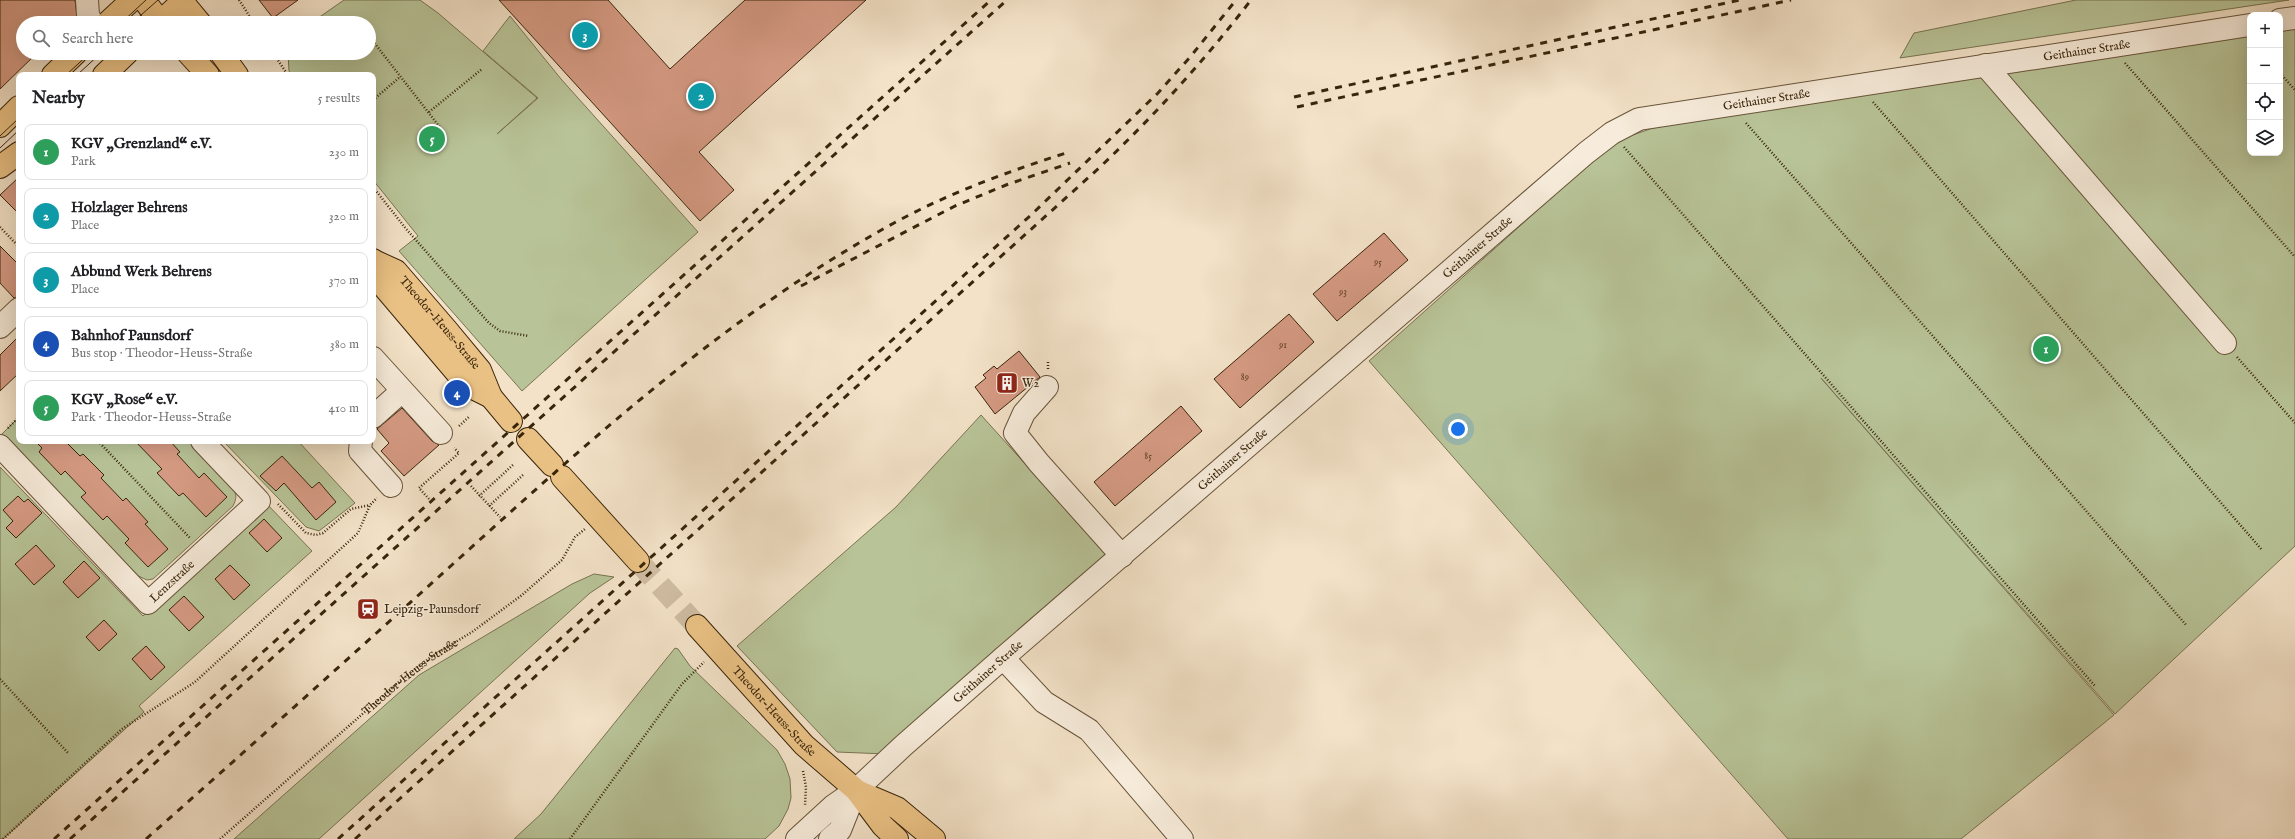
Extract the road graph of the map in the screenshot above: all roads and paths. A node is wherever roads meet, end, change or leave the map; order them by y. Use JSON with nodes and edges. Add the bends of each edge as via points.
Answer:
{"nodes":[{"id":1,"x":86,"y":0,"type":"edge"},
{"id":2,"x":132,"y":0,"type":"edge"},
{"id":3,"x":144,"y":0,"type":"edge"},
{"id":4,"x":183,"y":0,"type":"edge"},
{"id":5,"x":239,"y":0,"type":"edge"},
{"id":6,"x":88,"y":16,"type":"edge"},
{"id":7,"x":115,"y":16,"type":"edge"},
{"id":8,"x":155,"y":16,"type":"edge"},
{"id":9,"x":167,"y":16,"type":"edge"},
{"id":10,"x":195,"y":16,"type":"edge"},
{"id":11,"x":249,"y":16,"type":"edge"},
{"id":12,"x":2295,"y":18,"type":"edge"},
{"id":13,"x":2283,"y":20,"type":"edge"},
{"id":14,"x":2247,"y":25,"type":"edge"},
{"id":15,"x":376,"y":45,"type":"edge"},
{"id":16,"x":2110,"y":46,"type":"junction"},
{"id":17,"x":69,"y":60,"type":"edge"},
{"id":18,"x":120,"y":60,"type":"edge"},
{"id":19,"x":194,"y":60,"type":"edge"},
{"id":20,"x":226,"y":60,"type":"edge"},
{"id":21,"x":278,"y":60,"type":"edge"},
{"id":22,"x":1986,"y":65,"type":"junction"},
{"id":23,"x":482,"y":70,"type":"dead end"},
{"id":24,"x":56,"y":72,"type":"edge"},
{"id":25,"x":107,"y":72,"type":"edge"},
{"id":26,"x":205,"y":72,"type":"edge"},
{"id":27,"x":235,"y":72,"type":"edge"},
{"id":28,"x":286,"y":72,"type":"edge"},
{"id":29,"x":2283,"y":76,"type":"edge"},
{"id":30,"x":401,"y":77,"type":"junction"},
{"id":31,"x":1858,"y":85,"type":"junction"},
{"id":32,"x":2295,"y":90,"type":"edge"},
{"id":33,"x":376,"y":98,"type":"edge"},
{"id":34,"x":1731,"y":105,"type":"junction"},
{"id":35,"x":16,"y":111,"type":"edge"},
{"id":36,"x":429,"y":112,"type":"junction"},
{"id":37,"x":0,"y":126,"type":"edge"},
{"id":38,"x":442,"y":130,"type":"dead end"},
{"id":39,"x":1612,"y":133,"type":"junction"},
{"id":40,"x":16,"y":155,"type":"edge"},
{"id":41,"x":0,"y":167,"type":"edge"},
{"id":42,"x":376,"y":191,"type":"edge"},
{"id":43,"x":0,"y":227,"type":"edge"},
{"id":44,"x":16,"y":244,"type":"edge"},
{"id":45,"x":2295,"y":257,"type":"edge"},
{"id":46,"x":376,"y":262,"type":"edge"},
{"id":47,"x":16,"y":312,"type":"edge"},
{"id":48,"x":0,"y":328,"type":"edge"},
{"id":49,"x":529,"y":336,"type":"dead end"},
{"id":50,"x":2225,"y":343,"type":"joint"},
{"id":51,"x":376,"y":361,"type":"edge"},
{"id":52,"x":1047,"y":387,"type":"dead end"},
{"id":53,"x":402,"y":391,"type":"junction"},
{"id":54,"x":376,"y":413,"type":"edge"},
{"id":55,"x":470,"y":416,"type":"dead end"},
{"id":56,"x":466,"y":420,"type":"dead end"},
{"id":57,"x":16,"y":421,"type":"edge"},
{"id":58,"x":511,"y":421,"type":"dead end"},
{"id":59,"x":2295,"y":423,"type":"edge"},
{"id":60,"x":441,"y":433,"type":"joint"},
{"id":61,"x":2,"y":438,"type":"edge"},
{"id":62,"x":528,"y":439,"type":"dead end"},
{"id":63,"x":101,"y":444,"type":"edge"},
{"id":64,"x":205,"y":444,"type":"edge"},
{"id":65,"x":361,"y":444,"type":"edge"},
{"id":66,"x":514,"y":464,"type":"dead end"},
{"id":67,"x":523,"y":475,"type":"dead end"},
{"id":68,"x":391,"y":486,"type":"joint"},
{"id":69,"x":471,"y":486,"type":"dead end"},
{"id":70,"x":479,"y":496,"type":"junction"},
{"id":71,"x":429,"y":499,"type":"dead end"},
{"id":72,"x":259,"y":501,"type":"junction"},
{"id":73,"x":370,"y":505,"type":"junction"},
{"id":74,"x":489,"y":506,"type":"junction"},
{"id":75,"x":500,"y":517,"type":"dead end"},
{"id":76,"x":599,"y":518,"type":"junction"},
{"id":77,"x":2262,"y":550,"type":"dead end"},
{"id":78,"x":204,"y":552,"type":"junction"},
{"id":79,"x":1122,"y":556,"type":"junction"},
{"id":80,"x":638,"y":561,"type":"tunnel mouth"},
{"id":81,"x":697,"y":626,"type":"tunnel mouth"},
{"id":82,"x":2187,"y":626,"type":"dead end"},
{"id":83,"x":718,"y":649,"type":"junction"},
{"id":84,"x":1003,"y":658,"type":"junction"},
{"id":85,"x":0,"y":679,"type":"edge"},
{"id":86,"x":2095,"y":686,"type":"dead end"},
{"id":87,"x":804,"y":745,"type":"junction"},
{"id":88,"x":69,"y":754,"type":"dead end"},
{"id":89,"x":856,"y":790,"type":"junction"},
{"id":90,"x":805,"y":807,"type":"dead end"},
{"id":91,"x":3,"y":839,"type":"edge"},
{"id":92,"x":220,"y":839,"type":"edge"},
{"id":93,"x":570,"y":839,"type":"edge"},
{"id":94,"x":797,"y":839,"type":"edge"},
{"id":95,"x":830,"y":839,"type":"edge"},
{"id":96,"x":897,"y":839,"type":"edge"},
{"id":97,"x":934,"y":839,"type":"edge"},
{"id":98,"x":1182,"y":839,"type":"edge"}],
"edges":[{"from":1,"to":6,"type":"street"},
{"from":2,"to":7,"type":"main road"},
{"from":3,"to":8,"type":"main road"},
{"from":4,"to":9,"type":"main road"},
{"from":4,"to":10,"type":"main road"},
{"from":5,"to":11,"type":"path"},
{"from":12,"to":13,"type":"street"},
{"from":14,"to":16,"type":"street","name":"Geithainer Straße"},
{"from":15,"to":30,"type":"path"},
{"from":16,"to":22,"type":"street","name":"Geithainer Straße"},
{"from":16,"to":45,"type":"path"},
{"from":17,"to":24,"type":"main road"},
{"from":18,"to":25,"type":"main road"},
{"from":19,"to":26,"type":"main road"},
{"from":20,"to":27,"type":"main road"},
{"from":21,"to":28,"type":"path"},
{"from":22,"to":31,"type":"street","name":"Geithainer Straße"},
{"from":22,"to":50,"type":"street"},
{"from":23,"to":36,"type":"path"},
{"from":29,"to":32,"type":"path"},
{"from":30,"to":33,"type":"path"},
{"from":30,"to":36,"type":"path"},
{"from":31,"to":34,"type":"street","name":"Geithainer Straße"},
{"from":31,"to":77,"type":"path"},
{"from":34,"to":39,"type":"street","name":"Geithainer Straße","via":[[1639,119]]},
{"from":34,"to":82,"type":"path"},
{"from":35,"to":37,"type":"main road"},
{"from":36,"to":38,"type":"path"},
{"from":39,"to":79,"type":"street","name":"Geithainer Straße"},
{"from":39,"to":86,"type":"path"},
{"from":40,"to":41,"type":"main road"},
{"from":42,"to":49,"type":"path","via":[[489,323],[500,331]]},
{"from":43,"to":44,"type":"path"},
{"from":46,"to":58,"type":"main road","name":"Theodor-Heuss-Straße","via":[[396,271],[446,329],[480,370],[491,397]]},
{"from":47,"to":48,"type":"street"},
{"from":50,"to":59,"type":"path"},
{"from":51,"to":53,"type":"street"},
{"from":52,"to":79,"type":"street","via":[[1024,413],[1015,433]]},
{"from":53,"to":54,"type":"street"},
{"from":53,"to":60,"type":"street"},
{"from":55,"to":56,"type":"path"},
{"from":57,"to":61,"type":"path"},
{"from":60,"to":71,"type":"path","via":[[459,453],[419,488]]},
{"from":61,"to":78,"type":"street","name":"Lenzstraße","via":[[148,603]]},
{"from":62,"to":76,"type":"main road"},
{"from":63,"to":78,"type":"path"},
{"from":64,"to":72,"type":"street"},
{"from":65,"to":68,"type":"street","via":[[360,451]]},
{"from":66,"to":70,"type":"path"},
{"from":67,"to":74,"type":"path"},
{"from":68,"to":73,"type":"path"},
{"from":69,"to":70,"type":"path"},
{"from":70,"to":74,"type":"path"},
{"from":72,"to":73,"type":"path","via":[[274,500],[306,533],[316,535],[323,533],[351,509]]},
{"from":72,"to":78,"type":"street","name":"Lenzstraße"},
{"from":73,"to":91,"type":"path","via":[[358,533],[195,682],[122,730]]},
{"from":74,"to":75,"type":"path"},
{"from":76,"to":80,"type":"main road"},
{"from":76,"to":92,"type":"path","name":"Theodor-Heuss-Straße","via":[[574,537],[562,560],[522,595],[400,681]]},
{"from":79,"to":84,"type":"street","name":"Geithainer Straße"},
{"from":81,"to":83,"type":"main road","name":"Theodor-Heuss-Straße"},
{"from":83,"to":87,"type":"main road","name":"Theodor-Heuss-Straße"},
{"from":83,"to":93,"type":"path","via":[[682,684]]},
{"from":84,"to":89,"type":"street","name":"Geithainer Straße"},
{"from":84,"to":98,"type":"street","via":[[1044,702],[1089,730]]},
{"from":85,"to":88,"type":"path"},
{"from":87,"to":89,"type":"main road","name":"Theodor-Heuss-Straße"},
{"from":87,"to":90,"type":"path","via":[[802,765],[806,787]]},
{"from":89,"to":94,"type":"street","name":"Geithainer Straße","via":[[833,806]]},
{"from":89,"to":95,"type":"street","name":"Geithainer Straße","via":[[840,830]]},
{"from":89,"to":96,"type":"main road","via":[[883,826]]},
{"from":89,"to":97,"type":"main road","via":[[897,808]]}]}
